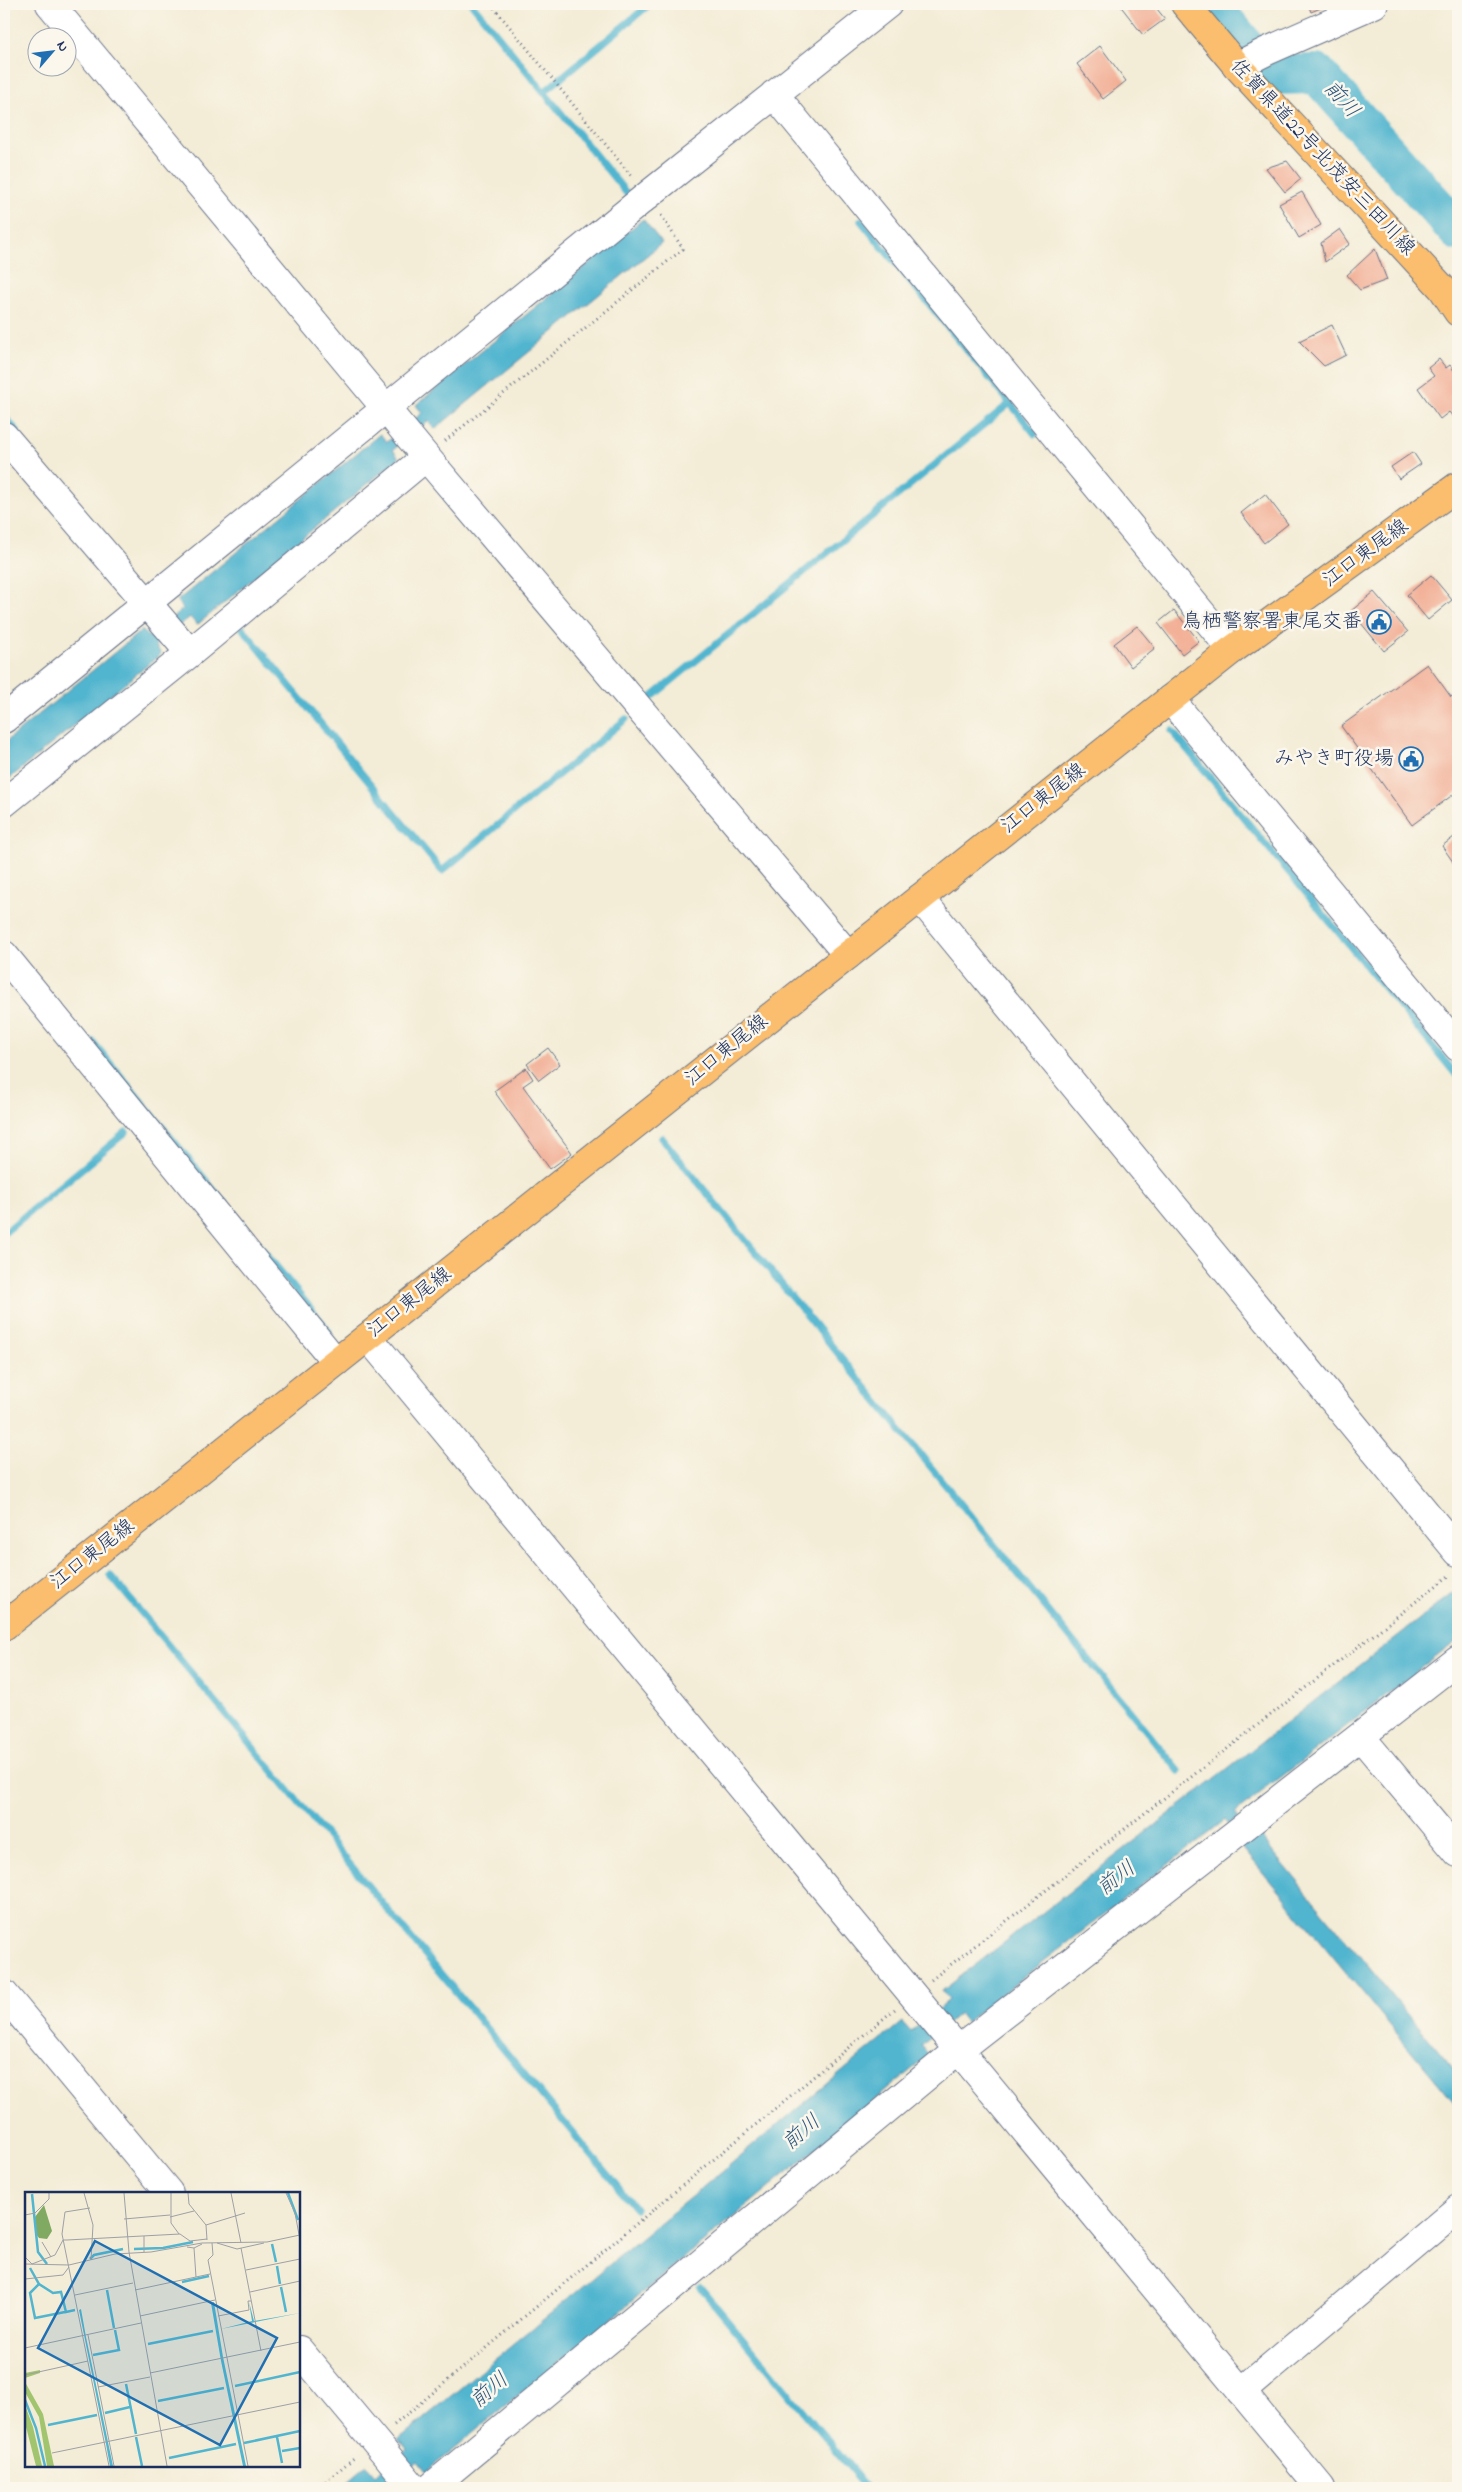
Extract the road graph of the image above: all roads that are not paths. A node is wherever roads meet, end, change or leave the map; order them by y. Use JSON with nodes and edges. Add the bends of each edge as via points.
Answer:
{"nodes":[{"id":1,"x":50,"y":4,"type":"edge"},
{"id":2,"x":888,"y":4,"type":"edge"},
{"id":3,"x":1184,"y":4,"type":"edge"},
{"id":4,"x":1374,"y":4,"type":"edge"},
{"id":5,"x":1237,"y":66,"type":"junction"},
{"id":6,"x":774,"y":94,"type":"junction"},
{"id":7,"x":1458,"y":312,"type":"edge"},
{"id":8,"x":406,"y":433,"type":"junction"},
{"id":9,"x":4,"y":436,"type":"edge"},
{"id":10,"x":1458,"y":486,"type":"edge"},
{"id":11,"x":161,"y":619,"type":"junction"},
{"id":12,"x":1232,"y":650,"type":"junction"},
{"id":13,"x":190,"y":653,"type":"junction"},
{"id":14,"x":1170,"y":699,"type":"junction"},
{"id":15,"x":4,"y":720,"type":"edge"},
{"id":16,"x":4,"y":803,"type":"edge"},
{"id":17,"x":920,"y":898,"type":"junction"},
{"id":18,"x":848,"y":954,"type":"junction"},
{"id":19,"x":4,"y":955,"type":"edge"},
{"id":20,"x":1458,"y":1047,"type":"edge"},
{"id":21,"x":368,"y":1337,"type":"junction"},
{"id":22,"x":336,"y":1362,"type":"junction"},
{"id":23,"x":1454,"y":1563,"type":"edge"},
{"id":24,"x":4,"y":1626,"type":"edge"},
{"id":25,"x":1458,"y":1660,"type":"edge"},
{"id":26,"x":1361,"y":1737,"type":"junction"},
{"id":27,"x":1458,"y":1853,"type":"edge"},
{"id":28,"x":4,"y":1994,"type":"edge"},
{"id":29,"x":935,"y":2022,"type":"junction"},
{"id":30,"x":168,"y":2192,"type":"edge"},
{"id":31,"x":1458,"y":2209,"type":"edge"},
{"id":32,"x":300,"y":2351,"type":"edge"},
{"id":33,"x":1241,"y":2392,"type":"junction"},
{"id":34,"x":395,"y":2466,"type":"edge"},
{"id":35,"x":430,"y":2488,"type":"edge"},
{"id":36,"x":1321,"y":2488,"type":"edge"}],
"edges":[{"from":1,"to":8,"type":"street"},
{"from":2,"to":6,"type":"street"},
{"from":3,"to":5,"type":"main road","name":"佐賀県道22号北茂安三田川線"},
{"from":4,"to":5,"type":"street"},
{"from":5,"to":7,"type":"main road","name":"佐賀県道22号北茂安三田川線","via":[[1442,288]]},
{"from":6,"to":8,"type":"street"},
{"from":6,"to":12,"type":"street"},
{"from":8,"to":11,"type":"street"},
{"from":8,"to":13,"type":"street"},
{"from":8,"to":18,"type":"street"},
{"from":9,"to":11,"type":"street"},
{"from":10,"to":12,"type":"main road","name":"江口東尾線"},
{"from":11,"to":13,"type":"street"},
{"from":11,"to":15,"type":"street"},
{"from":12,"to":14,"type":"main road","name":"江口東尾線"},
{"from":13,"to":16,"type":"street"},
{"from":14,"to":17,"type":"main road","name":"江口東尾線"},
{"from":14,"to":20,"type":"street"},
{"from":17,"to":18,"type":"main road","name":"江口東尾線"},
{"from":17,"to":23,"type":"street"},
{"from":18,"to":21,"type":"main road","name":"江口東尾線"},
{"from":19,"to":22,"type":"street"},
{"from":21,"to":22,"type":"main road","name":"江口東尾線"},
{"from":21,"to":29,"type":"street"},
{"from":22,"to":24,"type":"main road","name":"江口東尾線"},
{"from":25,"to":26,"type":"street"},
{"from":26,"to":27,"type":"street"},
{"from":26,"to":29,"type":"street"},
{"from":28,"to":30,"type":"street"},
{"from":29,"to":33,"type":"street"},
{"from":29,"to":35,"type":"street"},
{"from":31,"to":33,"type":"street"},
{"from":32,"to":34,"type":"street"},
{"from":33,"to":36,"type":"street"}]}
